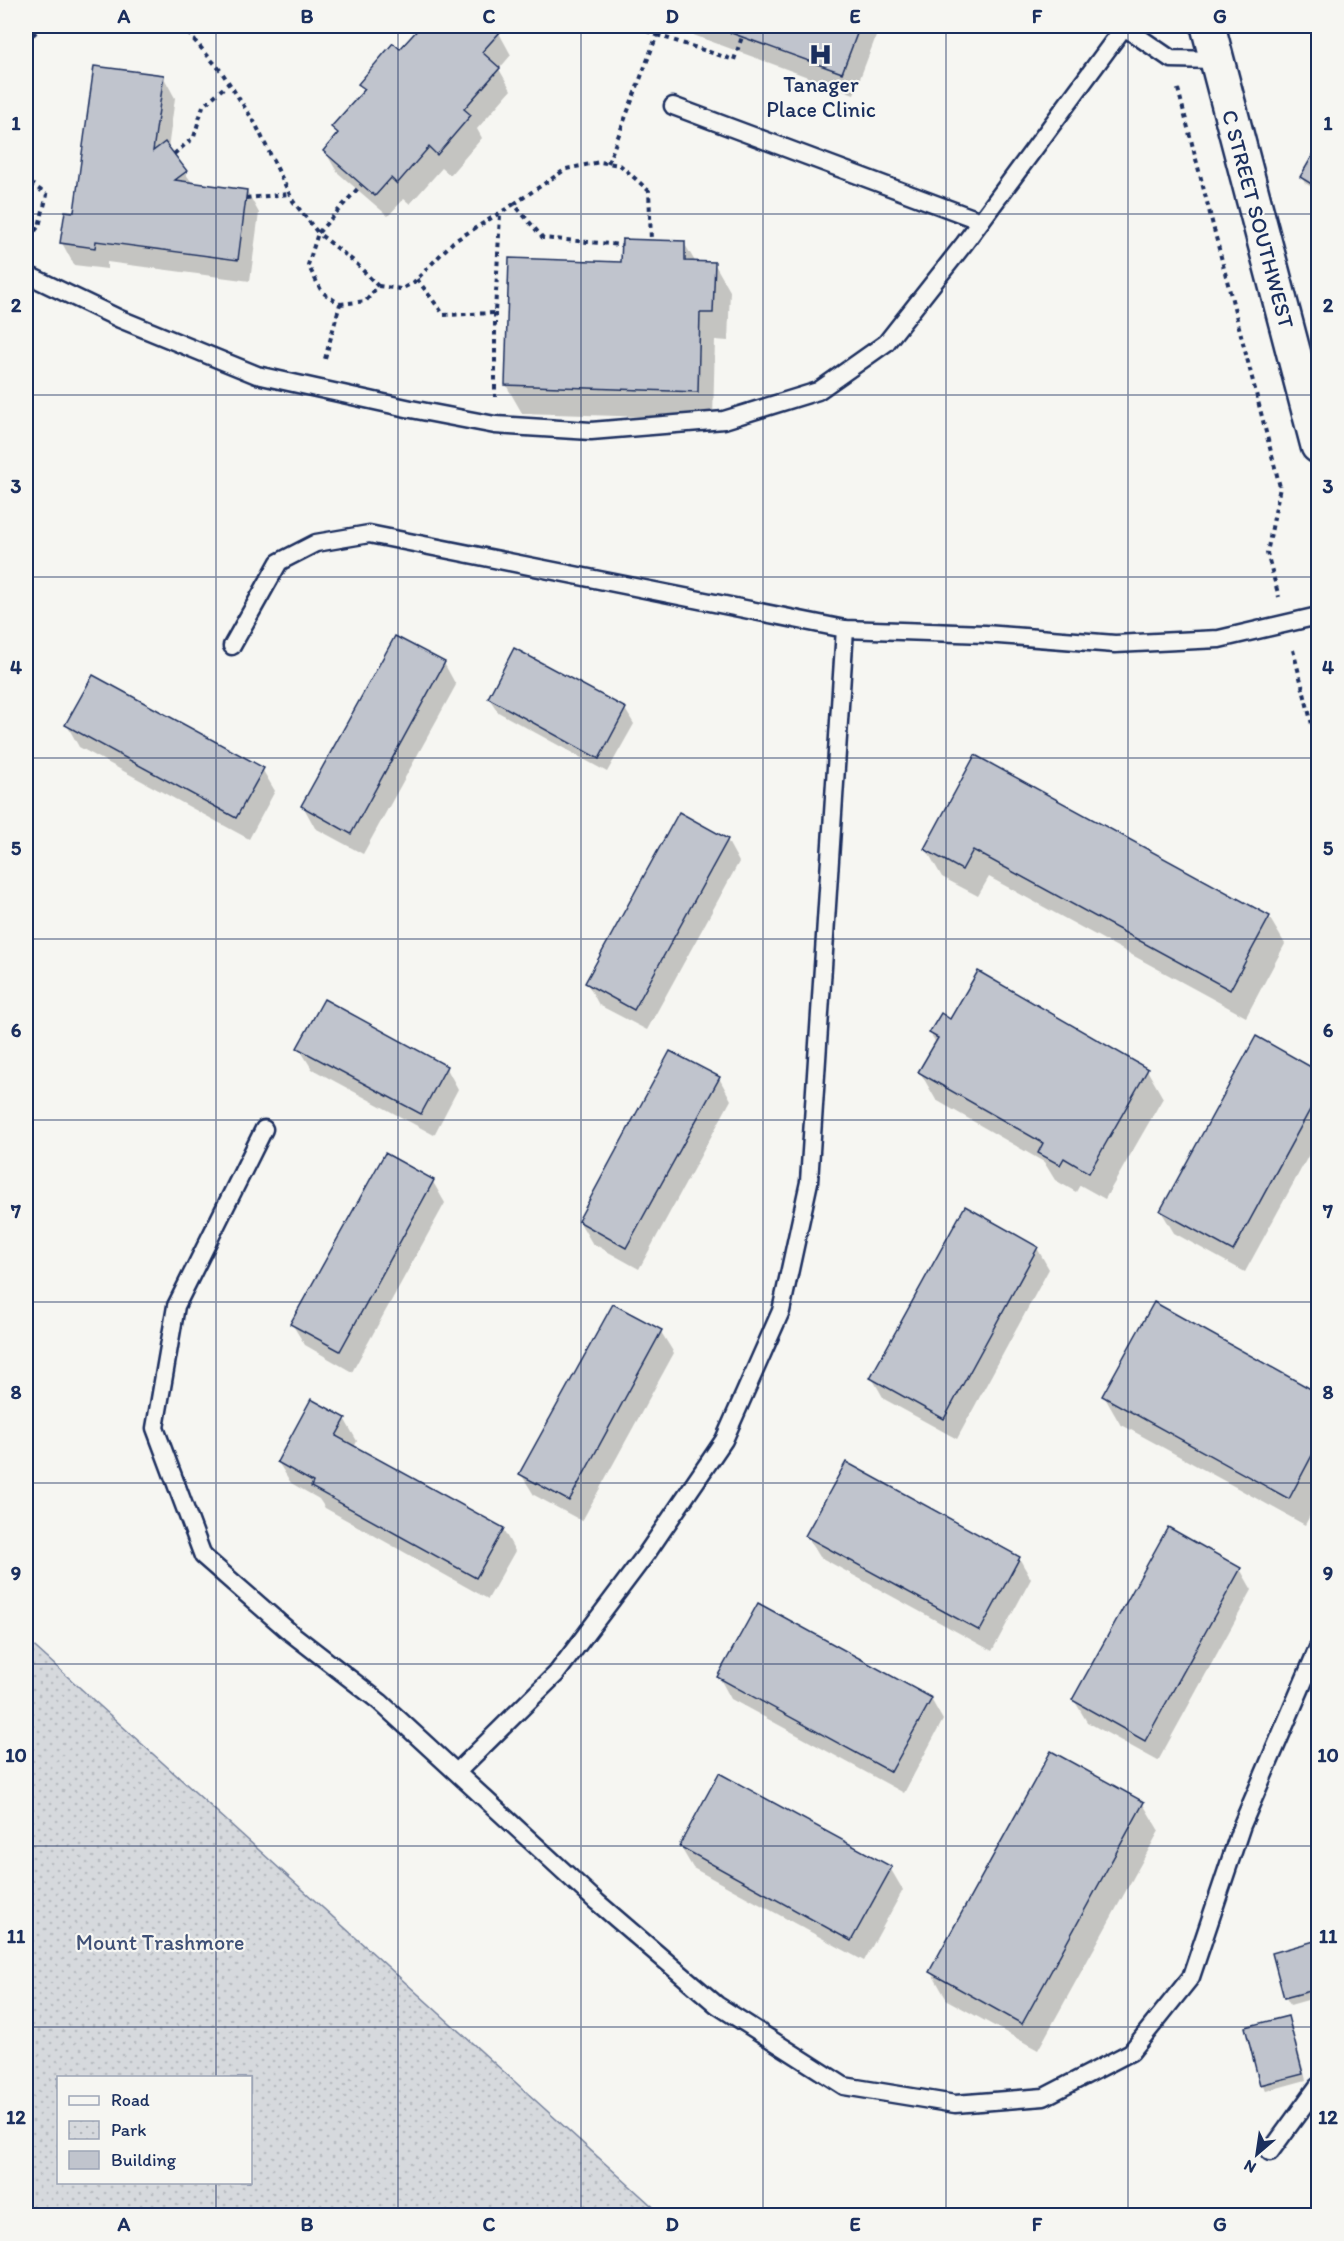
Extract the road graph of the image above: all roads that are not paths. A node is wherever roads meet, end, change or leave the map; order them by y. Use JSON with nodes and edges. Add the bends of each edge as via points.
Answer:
{"nodes":[{"id":1,"x":1123,"y":26,"type":"edge"},
{"id":2,"x":1208,"y":26,"type":"edge"},
{"id":3,"x":1216,"y":60,"type":"junction"},
{"id":4,"x":673,"y":106,"type":"dead end"},
{"id":5,"x":981,"y":221,"type":"junction"},
{"id":6,"x":26,"y":265,"type":"edge"},
{"id":7,"x":31,"y":276,"type":"edge"},
{"id":8,"x":1318,"y":447,"type":"edge"},
{"id":9,"x":1318,"y":616,"type":"edge"},
{"id":10,"x":845,"y":629,"type":"junction"},
{"id":11,"x":232,"y":646,"type":"dead end"},
{"id":12,"x":264,"y":1129,"type":"dead end"},
{"id":13,"x":1318,"y":1648,"type":"edge"},
{"id":14,"x":457,"y":1772,"type":"junction"},
{"id":15,"x":1318,"y":2086,"type":"edge"},
{"id":16,"x":1270,"y":2152,"type":"dead end"}],
"edges":[{"from":1,"to":3,"type":"lane","via":[[1171,59]]},
{"from":1,"to":5,"type":"lane"},
{"from":2,"to":3,"type":"main road","name":"C STREET SOUTHWEST"},
{"from":3,"to":8,"type":"main road","name":"C STREET SOUTHWEST"},
{"from":4,"to":5,"type":"lane"},
{"from":5,"to":7,"type":"lane","via":[[886,343],[818,392],[724,420],[591,431],[495,425],[257,375],[120,319]]},
{"from":6,"to":7,"type":"lane"},
{"from":9,"to":10,"type":"lane","via":[[1219,639],[1115,644]]},
{"from":10,"to":11,"type":"lane","via":[[369,534],[316,543],[279,562]]},
{"from":10,"to":14,"type":"lane","via":[[809,1182],[781,1311],[724,1440],[647,1553],[556,1674]]},
{"from":12,"to":14,"type":"lane","via":[[176,1306],[155,1428],[203,1556],[291,1634],[380,1702]]},
{"from":13,"to":14,"type":"lane","via":[[1242,1825],[1191,1977],[1131,2052],[1044,2097],[955,2104],[844,2086],[717,2006]]},
{"from":15,"to":16,"type":"lane"}]}
